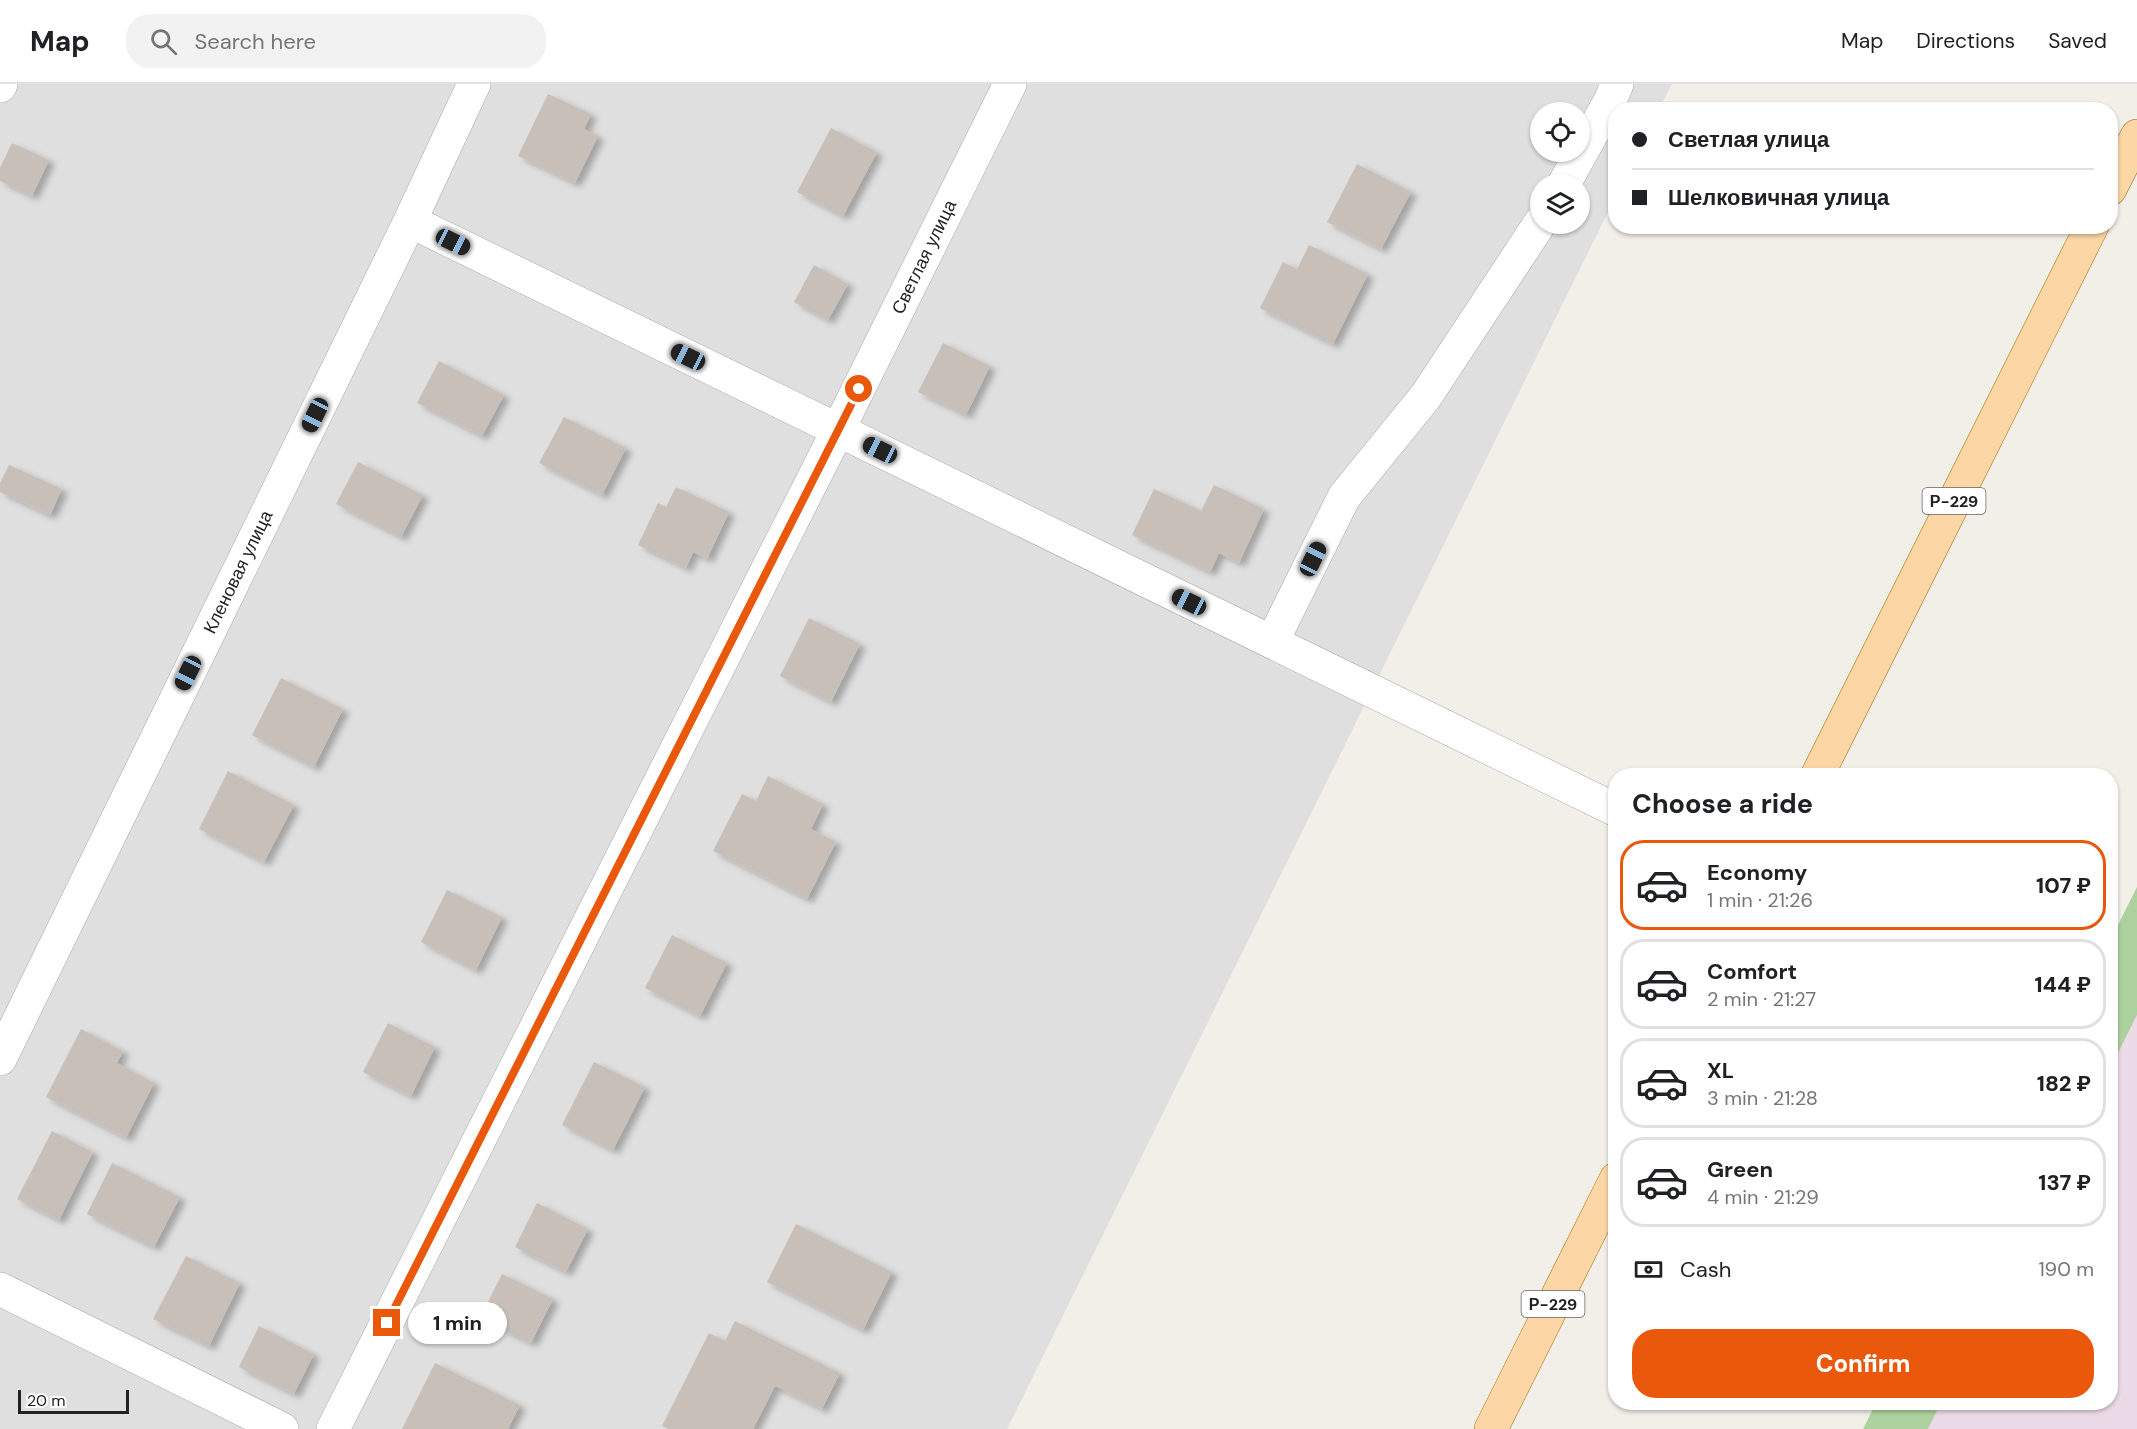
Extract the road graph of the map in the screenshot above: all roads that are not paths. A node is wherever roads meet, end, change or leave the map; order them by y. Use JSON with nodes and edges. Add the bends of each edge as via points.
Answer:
{"nodes":[{"id":1,"x":474,"y":84,"type":"edge"},
{"id":2,"x":1010,"y":84,"type":"edge"},
{"id":3,"x":1617,"y":84,"type":"edge"},
{"id":4,"x":1609,"y":102,"type":"edge"},
{"id":5,"x":1608,"y":105,"type":"edge"},
{"id":6,"x":2137,"y":136,"type":"edge"},
{"id":7,"x":2118,"y":173,"type":"edge"},
{"id":8,"x":1570,"y":174,"type":"edge"},
{"id":9,"x":410,"y":221,"type":"junction"},
{"id":10,"x":1533,"y":234,"type":"edge"},
{"id":11,"x":2088,"y":234,"type":"edge"},
{"id":12,"x":838,"y":430,"type":"junction"},
{"id":13,"x":1272,"y":642,"type":"junction"},
{"id":14,"x":1821,"y":768,"type":"edge"},
{"id":15,"x":1608,"y":806,"type":"edge"},
{"id":16,"x":0,"y":1059,"type":"edge"},
{"id":17,"x":1608,"y":1195,"type":"edge"},
{"id":18,"x":0,"y":1289,"type":"edge"},
{"id":19,"x":282,"y":1429,"type":"edge"},
{"id":20,"x":333,"y":1429,"type":"edge"},
{"id":21,"x":1491,"y":1429,"type":"edge"}],
"edges":[{"from":1,"to":9,"type":"street","name":"Кленовая улица"},
{"from":2,"to":12,"type":"street","name":"Светлая улица"},
{"from":3,"to":4,"type":"street"},
{"from":5,"to":8,"type":"street"},
{"from":6,"to":7,"type":"main road"},
{"from":9,"to":12,"type":"street"},
{"from":9,"to":16,"type":"street","name":"Кленовая улица"},
{"from":10,"to":13,"type":"street","via":[[1426,396],[1344,496]]},
{"from":11,"to":14,"type":"main road","number":"Р-229"},
{"from":12,"to":13,"type":"street"},
{"from":12,"to":20,"type":"street","name":"Светлая улица"},
{"from":13,"to":15,"type":"street"},
{"from":17,"to":21,"type":"main road","number":"Р-229"},
{"from":18,"to":19,"type":"street"}]}
